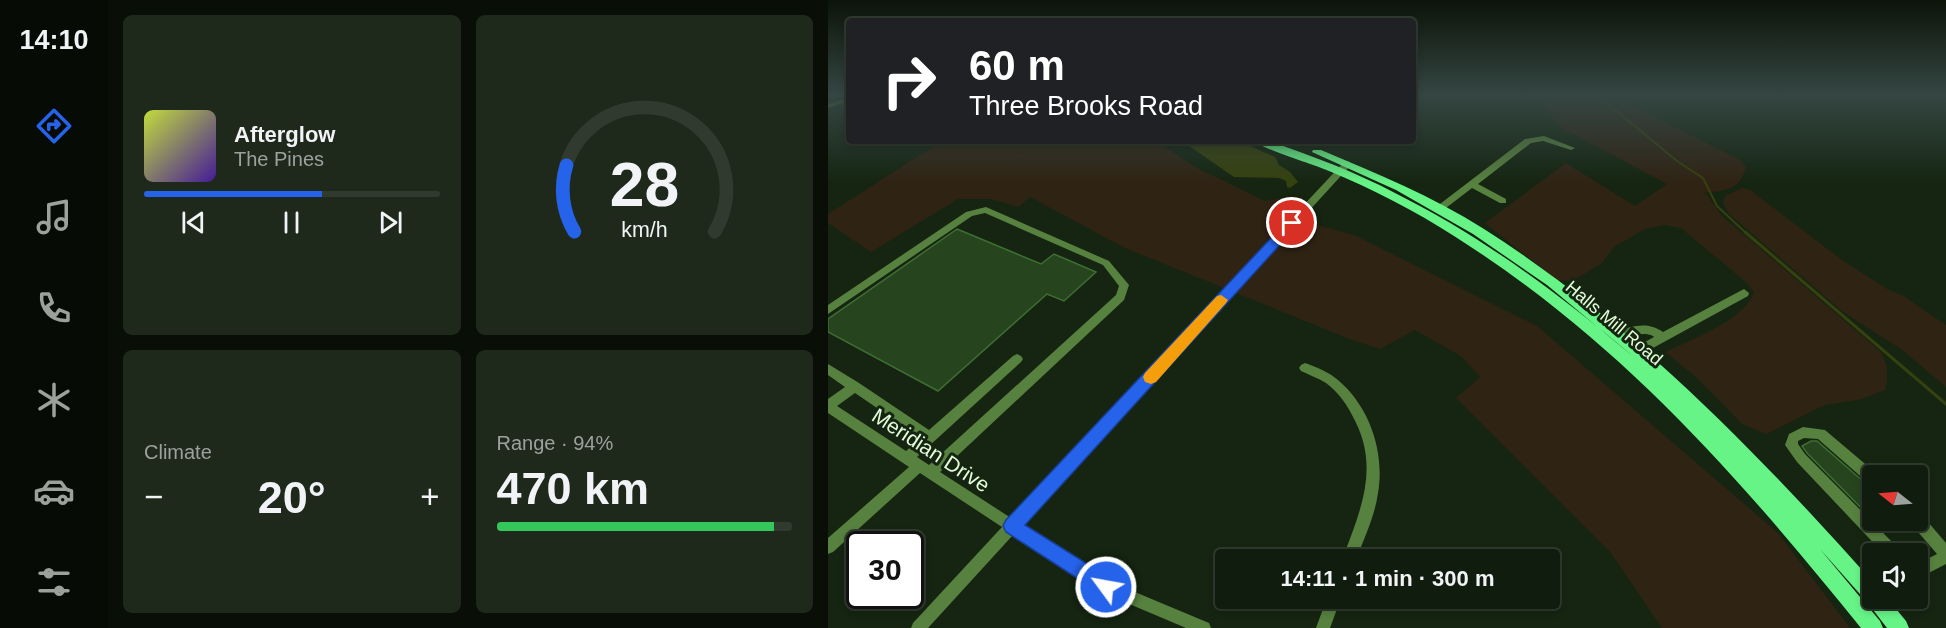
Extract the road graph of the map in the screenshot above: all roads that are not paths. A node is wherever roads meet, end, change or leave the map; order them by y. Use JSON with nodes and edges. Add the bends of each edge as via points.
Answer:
{"nodes":[{"id":1,"x":1268,"y":144,"type":"edge"},
{"id":2,"x":1282,"y":144,"type":"edge"},
{"id":3,"x":1292,"y":144,"type":"edge"},
{"id":4,"x":1301,"y":147,"type":"junction"},
{"id":5,"x":1571,"y":148,"type":"dead end"},
{"id":6,"x":1344,"y":168,"type":"junction"},
{"id":7,"x":1472,"y":184,"type":"junction"},
{"id":8,"x":1503,"y":201,"type":"dead end"},
{"id":9,"x":1439,"y":209,"type":"junction"},
{"id":10,"x":1744,"y":293,"type":"dead end"},
{"id":11,"x":828,"y":310,"type":"edge"},
{"id":12,"x":1619,"y":335,"type":"junction"},
{"id":13,"x":1662,"y":337,"type":"junction"},
{"id":14,"x":1638,"y":351,"type":"junction"},
{"id":15,"x":1017,"y":359,"type":"dead end"},
{"id":16,"x":1305,"y":368,"type":"dead end"},
{"id":17,"x":828,"y":369,"type":"edge"},
{"id":18,"x":855,"y":386,"type":"junction"},
{"id":19,"x":828,"y":407,"type":"edge"},
{"id":20,"x":930,"y":437,"type":"junction"},
{"id":21,"x":907,"y":458,"type":"junction"},
{"id":22,"x":1862,"y":469,"type":"edge"},
{"id":23,"x":925,"y":470,"type":"junction"},
{"id":24,"x":1862,"y":521,"type":"edge"},
{"id":25,"x":1012,"y":526,"type":"junction"},
{"id":26,"x":1871,"y":531,"type":"edge"},
{"id":27,"x":1926,"y":531,"type":"edge"},
{"id":28,"x":1883,"y":543,"type":"edge"},
{"id":29,"x":828,"y":547,"type":"edge"},
{"id":30,"x":1353,"y":549,"type":"edge"},
{"id":31,"x":1946,"y":555,"type":"edge"},
{"id":32,"x":1928,"y":566,"type":"edge"},
{"id":33,"x":1862,"y":584,"type":"edge"},
{"id":34,"x":1330,"y":609,"type":"edge"},
{"id":35,"x":1884,"y":609,"type":"edge"},
{"id":36,"x":918,"y":628,"type":"edge"},
{"id":37,"x":1204,"y":628,"type":"edge"},
{"id":38,"x":1323,"y":628,"type":"edge"},
{"id":39,"x":1873,"y":628,"type":"edge"},
{"id":40,"x":1899,"y":628,"type":"edge"}],
"edges":[{"from":1,"to":6,"type":"main road","name":"Halls Mill Road"},
{"from":2,"to":4,"type":"main road"},
{"from":3,"to":4,"type":"main road","name":"Halls Mill Road"},
{"from":4,"to":6,"type":"main road","name":"Halls Mill Road"},
{"from":5,"to":7,"type":"street","via":[[1544,138],[1528,141]]},
{"from":6,"to":9,"type":"main road","name":"Halls Mill Road"},
{"from":6,"to":25,"type":"street"},
{"from":6,"to":39,"type":"main road","name":"Halls Mill Road","via":[[1462,236],[1534,285],[1619,353],[1749,480]]},
{"from":7,"to":8,"type":"street"},
{"from":7,"to":9,"type":"street"},
{"from":9,"to":12,"type":"main road","name":"Halls Mill Road","via":[[1511,254]]},
{"from":10,"to":13,"type":"street"},
{"from":11,"to":23,"type":"street","via":[[969,214],[986,210],[1106,263],[1124,285],[1120,297]]},
{"from":12,"to":13,"type":"street","via":[[1647,329]]},
{"from":12,"to":14,"type":"main road","name":"Halls Mill Road"},
{"from":13,"to":14,"type":"street"},
{"from":14,"to":33,"type":"main road","name":"Halls Mill Road","via":[[1762,471]]},
{"from":15,"to":20,"type":"street"},
{"from":16,"to":30,"type":"street","via":[[1341,390],[1371,443],[1372,495]]},
{"from":17,"to":18,"type":"street"},
{"from":18,"to":19,"type":"street"},
{"from":18,"to":20,"type":"street"},
{"from":19,"to":21,"type":"street","name":"Meridian Drive"},
{"from":20,"to":21,"type":"street"},
{"from":21,"to":23,"type":"street","name":"Meridian Drive"},
{"from":22,"to":24,"type":"street","via":[[1821,434],[1803,432],[1793,438],[1791,446],[1800,458]]},
{"from":23,"to":25,"type":"street","name":"Meridian Drive"},
{"from":23,"to":29,"type":"street"},
{"from":25,"to":36,"type":"street"},
{"from":25,"to":37,"type":"street","name":"Meridian Drive","via":[[1106,587]]},
{"from":26,"to":28,"type":"street"},
{"from":27,"to":31,"type":"street"},
{"from":31,"to":32,"type":"street"},
{"from":34,"to":38,"type":"street"},
{"from":35,"to":40,"type":"main road"}]}
